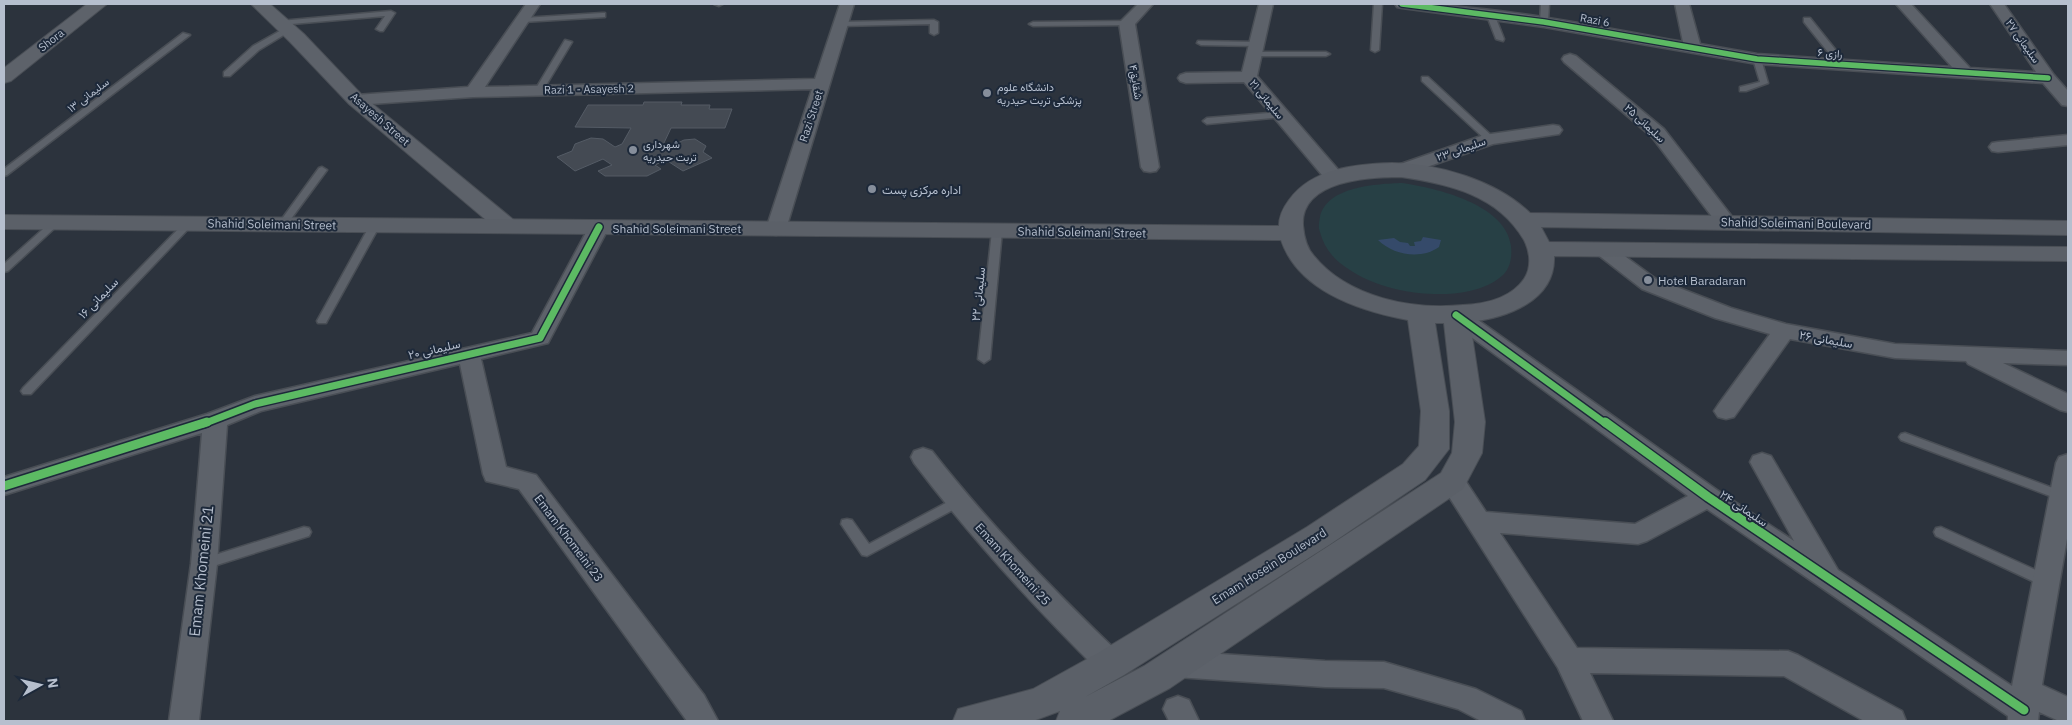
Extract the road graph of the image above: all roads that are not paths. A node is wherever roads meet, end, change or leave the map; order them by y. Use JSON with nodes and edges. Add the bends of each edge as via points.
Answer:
{"nodes":[{"id":1,"x":81,"y":4,"type":"edge"},
{"id":2,"x":98,"y":4,"type":"edge"},
{"id":3,"x":260,"y":4,"type":"edge"},
{"id":4,"x":533,"y":4,"type":"edge"},
{"id":5,"x":847,"y":4,"type":"edge"},
{"id":6,"x":1146,"y":4,"type":"edge"},
{"id":7,"x":1266,"y":4,"type":"edge"},
{"id":8,"x":1378,"y":4,"type":"edge"},
{"id":9,"x":1402,"y":4,"type":"edge"},
{"id":10,"x":1545,"y":4,"type":"edge"},
{"id":11,"x":1682,"y":4,"type":"edge"},
{"id":12,"x":1903,"y":4,"type":"edge"},
{"id":13,"x":1997,"y":4,"type":"edge"},
{"id":14,"x":1422,"y":5,"type":"edge"},
{"id":15,"x":602,"y":15,"type":"dead end"},
{"id":16,"x":1491,"y":16,"type":"junction"},
{"id":17,"x":523,"y":20,"type":"junction"},
{"id":18,"x":1807,"y":20,"type":"dead end"},
{"id":19,"x":1544,"y":22,"type":"junction"},
{"id":20,"x":1127,"y":23,"type":"junction"},
{"id":21,"x":840,"y":24,"type":"junction"},
{"id":22,"x":1033,"y":24,"type":"dead end"},
{"id":23,"x":284,"y":27,"type":"junction"},
{"id":24,"x":380,"y":29,"type":"dead end"},
{"id":25,"x":934,"y":33,"type":"dead end"},
{"id":26,"x":186,"y":34,"type":"dead end"},
{"id":27,"x":1500,"y":39,"type":"dead end"},
{"id":28,"x":568,"y":42,"type":"dead end"},
{"id":29,"x":1200,"y":43,"type":"dead end"},
{"id":30,"x":1255,"y":49,"type":"junction"},
{"id":31,"x":1694,"y":49,"type":"junction"},
{"id":32,"x":1375,"y":50,"type":"dead end"},
{"id":33,"x":1326,"y":54,"type":"dead end"},
{"id":34,"x":1757,"y":58,"type":"junction"},
{"id":35,"x":1570,"y":59,"type":"dead end"},
{"id":36,"x":4,"y":61,"type":"edge"},
{"id":37,"x":1843,"y":65,"type":"junction"},
{"id":38,"x":1966,"y":73,"type":"junction"},
{"id":39,"x":227,"y":74,"type":"dead end"},
{"id":40,"x":4,"y":77,"type":"edge"},
{"id":41,"x":1186,"y":78,"type":"dead end"},
{"id":42,"x":1249,"y":78,"type":"junction"},
{"id":43,"x":1425,"y":79,"type":"dead end"},
{"id":44,"x":822,"y":84,"type":"junction"},
{"id":45,"x":1744,"y":89,"type":"dead end"},
{"id":46,"x":2060,"y":89,"type":"edge"},
{"id":47,"x":539,"y":90,"type":"junction"},
{"id":48,"x":473,"y":92,"type":"junction"},
{"id":49,"x":356,"y":100,"type":"junction"},
{"id":50,"x":1280,"y":115,"type":"junction"},
{"id":51,"x":1207,"y":122,"type":"dead end"},
{"id":52,"x":1553,"y":130,"type":"dead end"},
{"id":53,"x":1490,"y":139,"type":"junction"},
{"id":54,"x":2068,"y":140,"type":"edge"},
{"id":55,"x":1998,"y":147,"type":"dead end"},
{"id":56,"x":1150,"y":167,"type":"dead end"},
{"id":57,"x":322,"y":170,"type":"dead end"},
{"id":58,"x":1400,"y":170,"type":"junction"},
{"id":59,"x":4,"y":173,"type":"edge"},
{"id":60,"x":1334,"y":177,"type":"junction"},
{"id":61,"x":1524,"y":220,"type":"junction"},
{"id":62,"x":4,"y":222,"type":"edge"},
{"id":63,"x":1726,"y":222,"type":"junction"},
{"id":64,"x":55,"y":223,"type":"junction"},
{"id":65,"x":188,"y":224,"type":"junction"},
{"id":66,"x":282,"y":224,"type":"junction"},
{"id":67,"x":376,"y":225,"type":"junction"},
{"id":68,"x":507,"y":226,"type":"junction"},
{"id":69,"x":598,"y":227,"type":"junction"},
{"id":70,"x":2068,"y":228,"type":"edge"},
{"id":71,"x":776,"y":229,"type":"junction"},
{"id":72,"x":997,"y":231,"type":"junction"},
{"id":73,"x":1290,"y":233,"type":"junction"},
{"id":74,"x":1541,"y":249,"type":"junction"},
{"id":75,"x":1604,"y":250,"type":"junction"},
{"id":76,"x":2068,"y":254,"type":"edge"},
{"id":77,"x":4,"y":269,"type":"edge"},
{"id":78,"x":1420,"y":314,"type":"junction"},
{"id":79,"x":1456,"y":315,"type":"junction"},
{"id":80,"x":322,"y":321,"type":"dead end"},
{"id":81,"x":1784,"y":332,"type":"junction"},
{"id":82,"x":469,"y":353,"type":"junction"},
{"id":83,"x":1968,"y":355,"type":"junction"},
{"id":84,"x":2068,"y":358,"type":"edge"},
{"id":85,"x":984,"y":360,"type":"dead end"},
{"id":86,"x":27,"y":392,"type":"dead end"},
{"id":87,"x":2068,"y":404,"type":"edge"},
{"id":88,"x":1726,"y":411,"type":"dead end"},
{"id":89,"x":215,"y":420,"type":"junction"},
{"id":90,"x":1905,"y":437,"type":"dead end"},
{"id":91,"x":923,"y":457,"type":"dead end"},
{"id":92,"x":1762,"y":462,"type":"dead end"},
{"id":93,"x":2068,"y":463,"type":"edge"},
{"id":94,"x":1452,"y":481,"type":"junction"},
{"id":95,"x":4,"y":486,"type":"edge"},
{"id":96,"x":1708,"y":497,"type":"junction"},
{"id":97,"x":2065,"y":497,"type":"edge"},
{"id":98,"x":957,"y":502,"type":"junction"},
{"id":99,"x":1478,"y":521,"type":"junction"},
{"id":100,"x":847,"y":524,"type":"dead end"},
{"id":101,"x":304,"y":532,"type":"dead end"},
{"id":102,"x":1941,"y":532,"type":"dead end"},
{"id":103,"x":204,"y":564,"type":"junction"},
{"id":104,"x":1830,"y":580,"type":"junction"},
{"id":105,"x":2046,"y":581,"type":"junction"},
{"id":106,"x":1569,"y":660,"type":"junction"},
{"id":107,"x":1111,"y":664,"type":"junction"},
{"id":108,"x":1176,"y":664,"type":"junction"},
{"id":109,"x":2025,"y":708,"type":"edge"},
{"id":110,"x":2068,"y":711,"type":"edge"},
{"id":111,"x":184,"y":721,"type":"edge"},
{"id":112,"x":703,"y":721,"type":"edge"},
{"id":113,"x":971,"y":721,"type":"edge"},
{"id":114,"x":1074,"y":721,"type":"edge"},
{"id":115,"x":1510,"y":721,"type":"edge"},
{"id":116,"x":1598,"y":721,"type":"edge"},
{"id":117,"x":1891,"y":721,"type":"edge"}],
"edges":[{"from":1,"to":36,"type":"street","name":"Shora"},
{"from":2,"to":40,"type":"street","name":"Shora"},
{"from":3,"to":23,"type":"street","name":"Asayesh Street"},
{"from":4,"to":17,"type":"street"},
{"from":5,"to":21,"type":"street","name":"Razi Street"},
{"from":6,"to":20,"type":"street"},
{"from":7,"to":30,"type":"street","name":"سلیمانی ۲۱"},
{"from":8,"to":32,"type":"lane"},
{"from":9,"to":14,"type":"street","name":"Razi 6"},
{"from":10,"to":19,"type":"lane"},
{"from":11,"to":31,"type":"street"},
{"from":12,"to":38,"type":"street"},
{"from":13,"to":46,"type":"street","name":"سلیمانی ۲۷"},
{"from":14,"to":16,"type":"street","name":"Razi 6"},
{"from":15,"to":17,"type":"lane"},
{"from":16,"to":19,"type":"street","name":"Razi 6"},
{"from":16,"to":27,"type":"lane"},
{"from":17,"to":48,"type":"street"},
{"from":18,"to":37,"type":"lane"},
{"from":19,"to":31,"type":"street","name":"Razi 6"},
{"from":20,"to":22,"type":"lane"},
{"from":20,"to":56,"type":"street","name":"شقایق۴"},
{"from":21,"to":25,"type":"lane","via":[[934,22]]},
{"from":21,"to":44,"type":"street","name":"Razi Street"},
{"from":23,"to":24,"type":"lane","via":[[391,13]]},
{"from":23,"to":39,"type":"lane"},
{"from":23,"to":49,"type":"street","name":"Asayesh Street"},
{"from":26,"to":59,"type":"lane","name":"سلیمانی ۱۳"},
{"from":28,"to":47,"type":"lane"},
{"from":29,"to":30,"type":"lane"},
{"from":30,"to":33,"type":"lane"},
{"from":30,"to":42,"type":"street","name":"سلیمانی ۲۱"},
{"from":31,"to":34,"type":"street","name":"رازی ۶"},
{"from":34,"to":37,"type":"street","name":"رازی ۶"},
{"from":34,"to":45,"type":"lane","via":[[1764,84]]},
{"from":35,"to":63,"type":"street","name":"سلیمانی ۲۵","via":[[1658,133]]},
{"from":37,"to":38,"type":"street","name":"رازی ۶"},
{"from":38,"to":46,"type":"street","name":"رازی ۶"},
{"from":41,"to":42,"type":"street"},
{"from":42,"to":50,"type":"street","name":"سلیمانی ۲۱"},
{"from":43,"to":53,"type":"lane"},
{"from":44,"to":47,"type":"street","name":"Razi 1 - Asayesh 2"},
{"from":44,"to":71,"type":"street","name":"Razi Street"},
{"from":47,"to":48,"type":"street","name":"Razi 1 - Asayesh 2"},
{"from":48,"to":49,"type":"street","name":"Razi 1 - Asayesh 2"},
{"from":49,"to":68,"type":"street","name":"Asayesh Street"},
{"from":50,"to":51,"type":"lane"},
{"from":50,"to":60,"type":"street","name":"سلیمانی ۲۱"},
{"from":52,"to":53,"type":"street","name":"سلیمانی ۲۳"},
{"from":53,"to":58,"type":"street","name":"سلیمانی ۲۳"},
{"from":54,"to":55,"type":"street"},
{"from":57,"to":66,"type":"lane"},
{"from":58,"to":60,"type":"main road","via":[[1365,171]]},
{"from":58,"to":61,"type":"main road","via":[[1457,181],[1506,205]]},
{"from":60,"to":73,"type":"main road","via":[[1313,187],[1299,200],[1290,216]]},
{"from":61,"to":63,"type":"main road","name":"Shahid Soleimani Boulevard"},
{"from":61,"to":74,"type":"main road"},
{"from":62,"to":64,"type":"main road","name":"Shahid Soleimani Street"},
{"from":63,"to":70,"type":"main road","name":"Shahid Soleimani Boulevard"},
{"from":64,"to":65,"type":"main road","name":"Shahid Soleimani Street"},
{"from":64,"to":77,"type":"lane"},
{"from":65,"to":66,"type":"main road","name":"Shahid Soleimani Street"},
{"from":65,"to":86,"type":"lane","name":"سلیمانی ۱۶"},
{"from":66,"to":67,"type":"main road","name":"Shahid Soleimani Street"},
{"from":67,"to":68,"type":"main road","name":"Shahid Soleimani Street"},
{"from":67,"to":80,"type":"lane"},
{"from":68,"to":69,"type":"main road","name":"Shahid Soleimani Street"},
{"from":69,"to":71,"type":"main road","name":"Shahid Soleimani Street"},
{"from":69,"to":82,"type":"street","name":"سلیمانی ۲۰","via":[[540,338]]},
{"from":71,"to":72,"type":"main road","name":"Shahid Soleimani Street"},
{"from":72,"to":73,"type":"main road","name":"Shahid Soleimani Street"},
{"from":72,"to":85,"type":"lane","name":"سلیمانی ۲۲"},
{"from":73,"to":78,"type":"main road","via":[[1299,254],[1318,274],[1347,292],[1382,306]]},
{"from":74,"to":75,"type":"main road"},
{"from":74,"to":79,"type":"main road","via":[[1542,268],[1533,286],[1515,300],[1489,311]]},
{"from":75,"to":76,"type":"main road"},
{"from":75,"to":81,"type":"street","name":"سلیمانی ۲۶","via":[[1649,284],[1723,313]]},
{"from":78,"to":79,"type":"main road"},
{"from":78,"to":107,"type":"main road","name":"Emam Hosein Boulevard","via":[[1435,411],[1434,449],[1414,472],[1318,536]]},
{"from":79,"to":94,"type":"main road","via":[[1470,422],[1468,453]]},
{"from":79,"to":96,"type":"street","name":"سلیمانی ۲۴"},
{"from":81,"to":83,"type":"street","name":"سلیمانی ۲۶","via":[[1895,351]]},
{"from":81,"to":88,"type":"street"},
{"from":82,"to":89,"type":"street","name":"سلیمانی ۲۰","via":[[255,404]]},
{"from":82,"to":112,"type":"street","name":"Emam Khomeini 23","via":[[495,474],[527,482]]},
{"from":83,"to":84,"type":"street","name":"سلیمانی ۲۶"},
{"from":83,"to":87,"type":"street"},
{"from":89,"to":95,"type":"street","name":"سلیمانی ۲۰"},
{"from":89,"to":103,"type":"street","name":"Emam Khomeini 21"},
{"from":90,"to":97,"type":"lane"},
{"from":91,"to":98,"type":"street","name":"Emam Khomeini 25"},
{"from":92,"to":104,"type":"street"},
{"from":93,"to":97,"type":"street"},
{"from":94,"to":99,"type":"street"},
{"from":94,"to":108,"type":"main road"},
{"from":96,"to":99,"type":"street","via":[[1638,534]]},
{"from":96,"to":104,"type":"street","name":"سلیمانی ۲۴"},
{"from":97,"to":105,"type":"street"},
{"from":98,"to":100,"type":"lane","via":[[867,551]]},
{"from":98,"to":107,"type":"street","name":"Emam Khomeini 25","via":[[1039,594]]},
{"from":99,"to":106,"type":"street"},
{"from":101,"to":103,"type":"lane"},
{"from":102,"to":105,"type":"lane"},
{"from":103,"to":111,"type":"street","name":"Emam Khomeini 21"},
{"from":104,"to":109,"type":"street","name":"سلیمانی ۲۴"},
{"from":105,"to":109,"type":"street"},
{"from":106,"to":116,"type":"street"},
{"from":106,"to":117,"type":"street","via":[[1788,664]]},
{"from":107,"to":113,"type":"main road","name":"Emam Hosein Boulevard","via":[[1041,703]]},
{"from":108,"to":114,"type":"main road"},
{"from":108,"to":115,"type":"street","via":[[1384,675],[1465,698]]},
{"from":109,"to":110,"type":"street","name":"سلیمانی ۲۴"}]}
